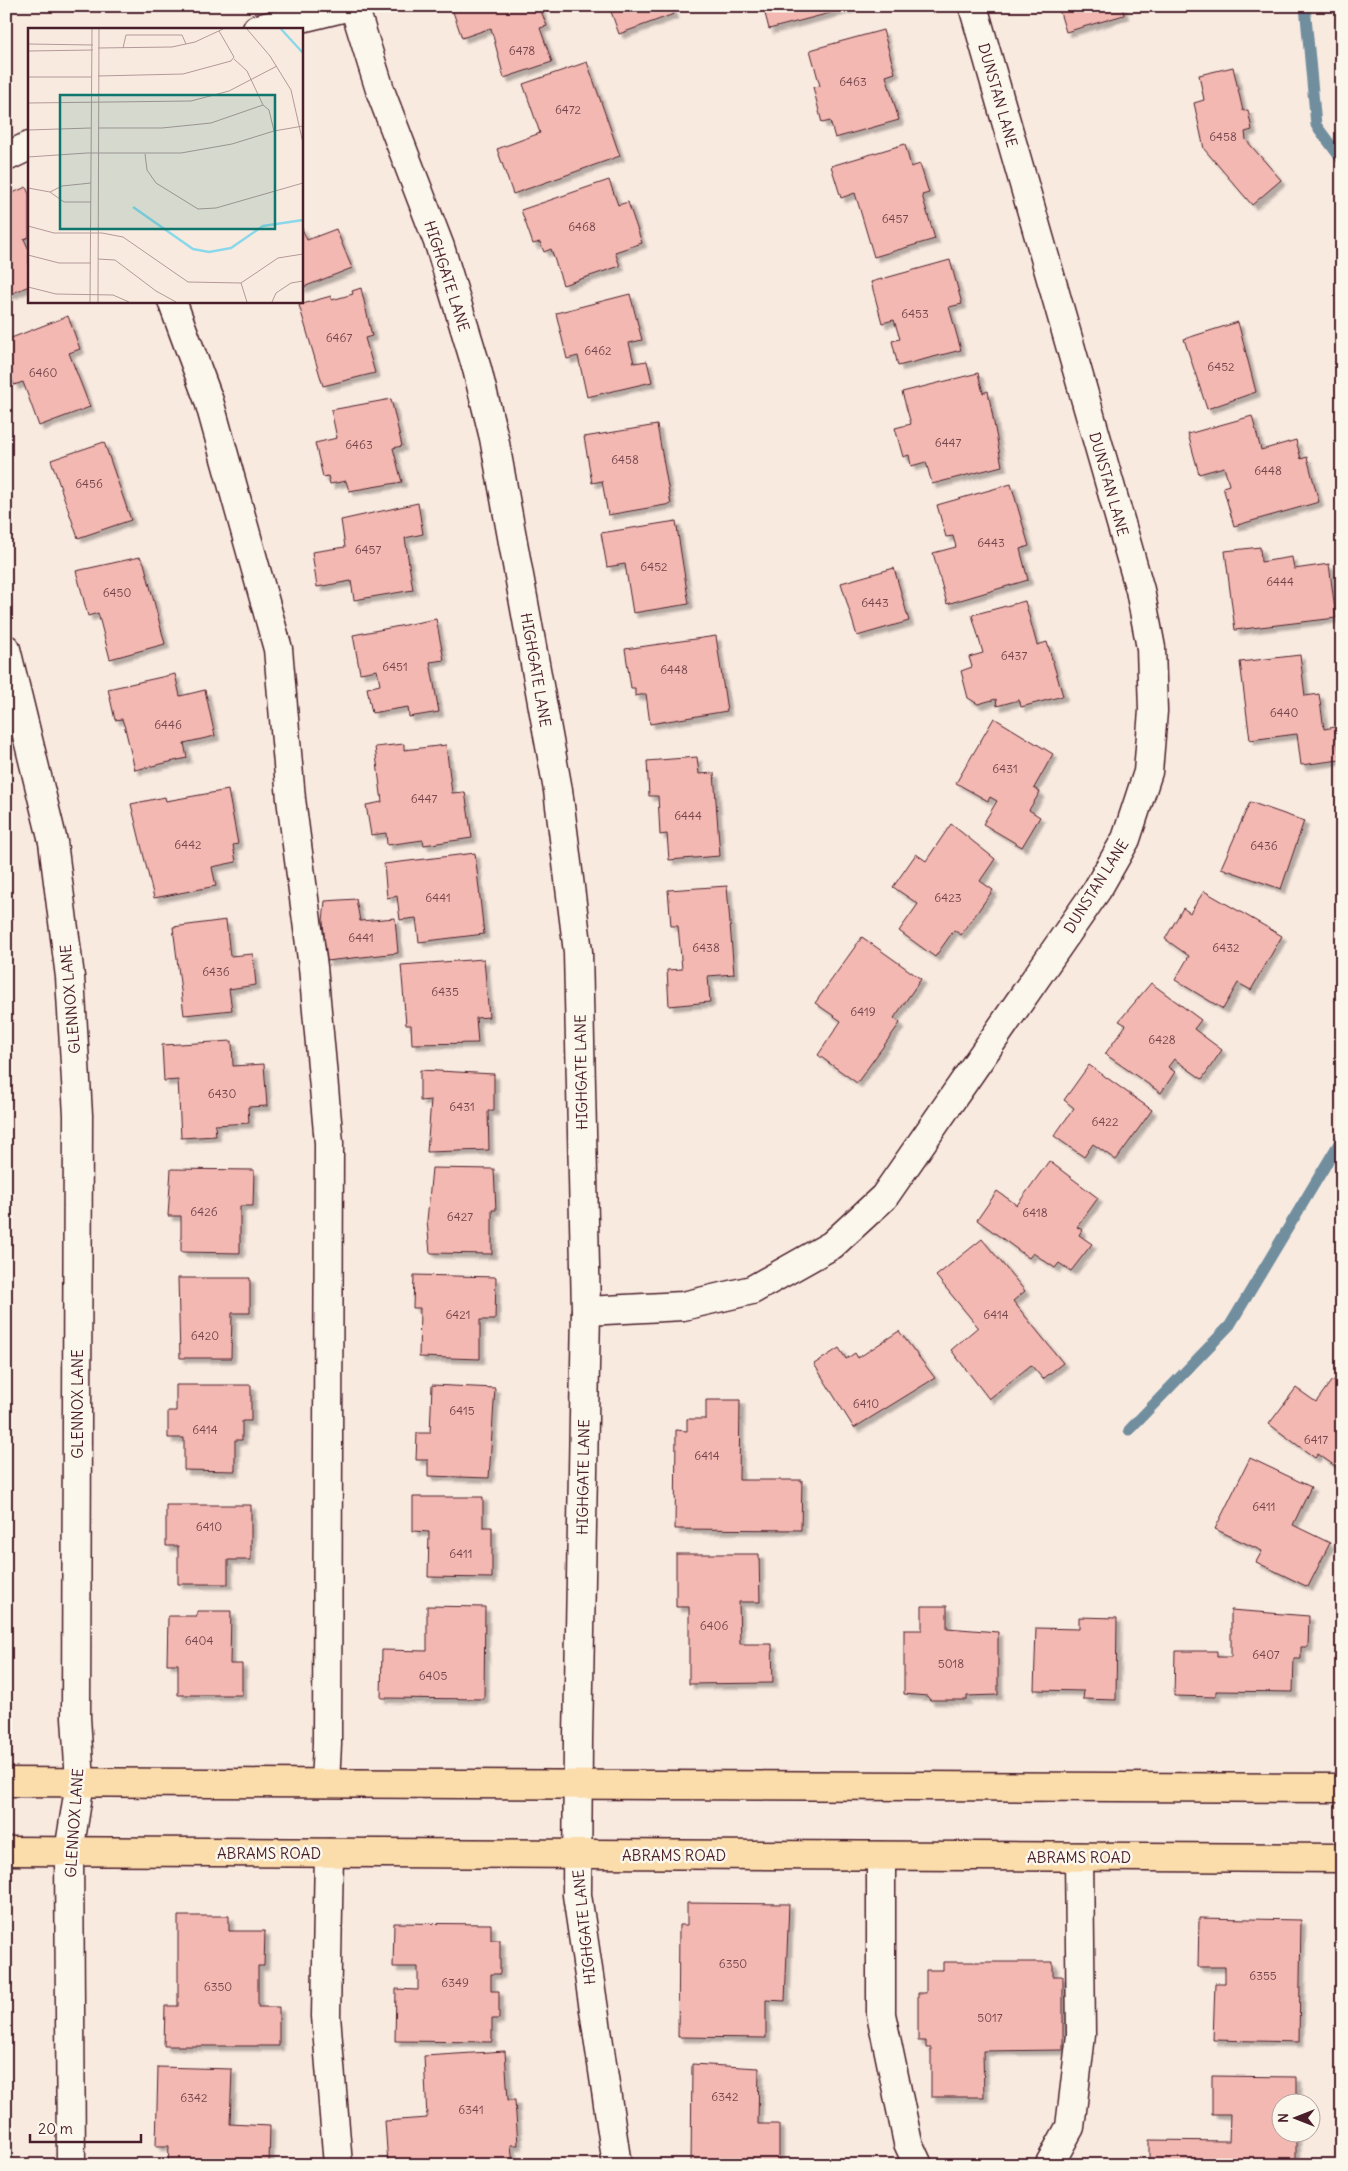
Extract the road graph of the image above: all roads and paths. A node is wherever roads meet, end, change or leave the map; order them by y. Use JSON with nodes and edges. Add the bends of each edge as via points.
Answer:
{"nodes":[{"id":1,"x":352,"y":6,"type":"edge"},
{"id":2,"x":973,"y":6,"type":"edge"},
{"id":3,"x":261,"y":28,"type":"edge"},
{"id":4,"x":28,"y":146,"type":"edge"},
{"id":5,"x":6,"y":157,"type":"edge"},
{"id":6,"x":172,"y":302,"type":"edge"},
{"id":7,"x":6,"y":648,"type":"edge"},
{"id":8,"x":586,"y":1311,"type":"junction"},
{"id":9,"x":6,"y":1782,"type":"edge"},
{"id":10,"x":80,"y":1782,"type":"junction"},
{"id":11,"x":325,"y":1783,"type":"junction"},
{"id":12,"x":577,"y":1784,"type":"junction"},
{"id":13,"x":1342,"y":1788,"type":"edge"},
{"id":14,"x":6,"y":1852,"type":"edge"},
{"id":15,"x":69,"y":1852,"type":"junction"},
{"id":16,"x":329,"y":1853,"type":"junction"},
{"id":17,"x":577,"y":1854,"type":"junction"},
{"id":18,"x":881,"y":1856,"type":"junction"},
{"id":19,"x":1079,"y":1857,"type":"junction"},
{"id":20,"x":1342,"y":1858,"type":"edge"},
{"id":21,"x":71,"y":2165,"type":"edge"},
{"id":22,"x":338,"y":2165,"type":"edge"},
{"id":23,"x":617,"y":2165,"type":"edge"},
{"id":24,"x":918,"y":2165,"type":"edge"},
{"id":25,"x":1049,"y":2165,"type":"edge"}],
"edges":[{"from":1,"to":3,"type":"street"},
{"from":1,"to":8,"type":"street","name":"HIGHGATE LANE","via":[[380,93],[440,247],[477,369],[494,438],[558,790],[578,952]]},
{"from":2,"to":8,"type":"street","name":"DUNSTAN LANE","via":[[1140,590],[1151,648],[1153,711],[1148,772],[1126,839],[1097,890],[884,1197],[832,1245],[752,1290],[682,1306]]},
{"from":4,"to":5,"type":"street"},
{"from":6,"to":11,"type":"street","via":[[209,401],[278,649],[291,799],[313,967],[329,1143]]},
{"from":7,"to":10,"type":"street","name":"GLENNOX LANE","via":[[53,842],[70,978],[78,1115],[76,1717]]},
{"from":8,"to":12,"type":"street","name":"HIGHGATE LANE"},
{"from":9,"to":10,"type":"main road"},
{"from":10,"to":11,"type":"main road"},
{"from":10,"to":15,"type":"street","name":"GLENNOX LANE"},
{"from":11,"to":12,"type":"main road"},
{"from":12,"to":13,"type":"main road"},
{"from":12,"to":17,"type":"street","name":"HIGHGATE LANE"},
{"from":14,"to":15,"type":"main road","name":"ABRAMS ROAD"},
{"from":15,"to":16,"type":"main road","name":"ABRAMS ROAD"},
{"from":15,"to":21,"type":"street","name":"GLENNOX LANE"},
{"from":16,"to":17,"type":"main road","name":"ABRAMS ROAD"},
{"from":16,"to":22,"type":"street","via":[[326,2016]]},
{"from":17,"to":18,"type":"main road","name":"ABRAMS ROAD"},
{"from":17,"to":23,"type":"street","name":"HIGHGATE LANE","via":[[577,1895]]},
{"from":18,"to":19,"type":"main road","name":"ABRAMS ROAD"},
{"from":18,"to":24,"type":"street","via":[[881,2014],[908,2143]]},
{"from":19,"to":20,"type":"main road","name":"ABRAMS ROAD"},
{"from":19,"to":25,"type":"street","via":[[1081,2035],[1070,2126]]}]}
